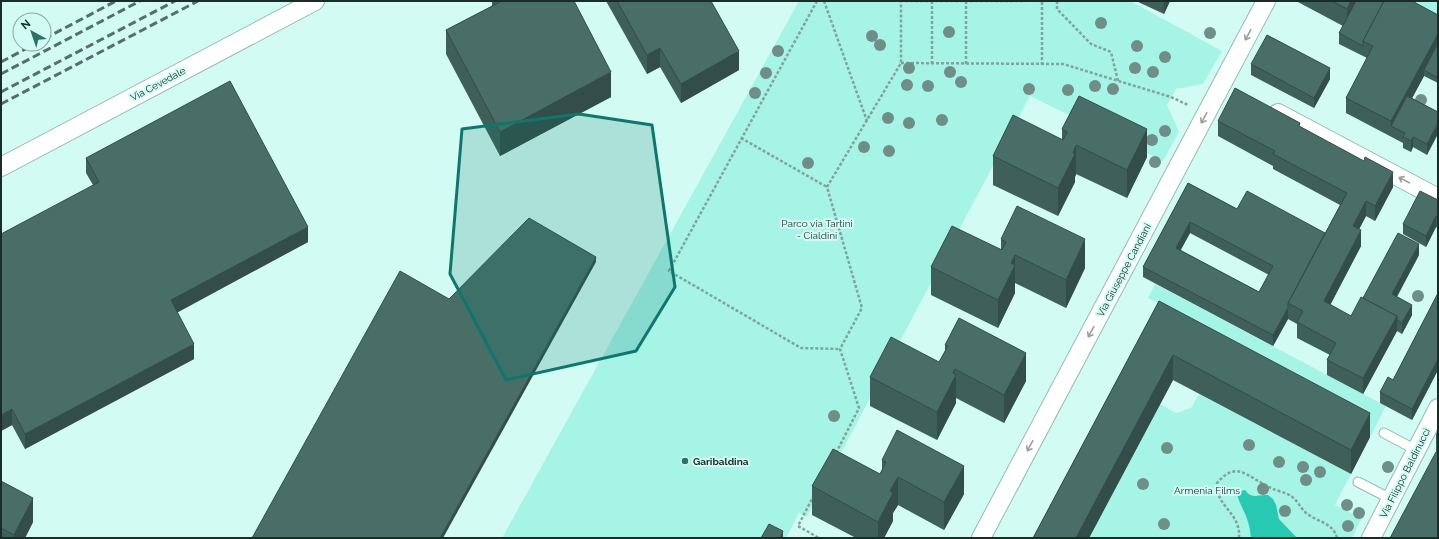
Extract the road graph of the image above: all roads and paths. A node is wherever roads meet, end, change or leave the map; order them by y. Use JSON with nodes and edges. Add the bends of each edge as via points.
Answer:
{"nodes":[{"id":1,"x":315,"y":1,"type":"edge"},
{"id":2,"x":817,"y":1,"type":"edge"},
{"id":3,"x":824,"y":1,"type":"edge"},
{"id":4,"x":902,"y":1,"type":"edge"},
{"id":5,"x":905,"y":1,"type":"edge"},
{"id":6,"x":1026,"y":1,"type":"edge"},
{"id":7,"x":1042,"y":1,"type":"edge"},
{"id":8,"x":1057,"y":1,"type":"edge"},
{"id":9,"x":1266,"y":1,"type":"edge"},
{"id":10,"x":932,"y":2,"type":"edge"},
{"id":11,"x":966,"y":2,"type":"edge"},
{"id":12,"x":1011,"y":2,"type":"edge"},
{"id":13,"x":901,"y":63,"type":"junction"},
{"id":14,"x":932,"y":64,"type":"junction"},
{"id":15,"x":966,"y":64,"type":"junction"},
{"id":16,"x":1042,"y":65,"type":"junction"},
{"id":17,"x":1118,"y":81,"type":"junction"},
{"id":18,"x":1171,"y":97,"type":"dead end"},
{"id":19,"x":1262,"y":104,"type":"edge"},
{"id":20,"x":867,"y":121,"type":"junction"},
{"id":21,"x":741,"y":138,"type":"junction"},
{"id":22,"x":1,"y":167,"type":"edge"},
{"id":23,"x":827,"y":188,"type":"junction"},
{"id":24,"x":1438,"y":198,"type":"edge"},
{"id":25,"x":840,"y":349,"type":"junction"},
{"id":26,"x":1438,"y":408,"type":"edge"},
{"id":27,"x":1384,"y":433,"type":"dead end"},
{"id":28,"x":1416,"y":450,"type":"junction"},
{"id":29,"x":835,"y":455,"type":"edge"},
{"id":30,"x":1358,"y":482,"type":"dead end"},
{"id":31,"x":817,"y":488,"type":"edge"},
{"id":32,"x":1391,"y":499,"type":"junction"},
{"id":33,"x":819,"y":538,"type":"edge"},
{"id":34,"x":981,"y":538,"type":"edge"},
{"id":35,"x":1239,"y":538,"type":"edge"},
{"id":36,"x":1337,"y":538,"type":"edge"},
{"id":37,"x":1371,"y":538,"type":"edge"}],
"edges":[{"from":1,"to":22,"type":"street","name":"Via Cevedale"},
{"from":2,"to":21,"type":"path"},
{"from":3,"to":20,"type":"path"},
{"from":4,"to":13,"type":"path"},
{"from":5,"to":10,"type":"path"},
{"from":6,"to":12,"type":"path"},
{"from":7,"to":16,"type":"path"},
{"from":8,"to":17,"type":"path","via":[[1058,9],[1091,44],[1111,52]]},
{"from":9,"to":34,"type":"street","name":"Via Giuseppe Candiani","one_way":true,"via":[[1229,87]]},
{"from":10,"to":11,"type":"path"},
{"from":10,"to":14,"type":"path"},
{"from":11,"to":12,"type":"path"},
{"from":11,"to":15,"type":"path"},
{"from":13,"to":14,"type":"path"},
{"from":13,"to":20,"type":"path"},
{"from":14,"to":15,"type":"path"},
{"from":15,"to":16,"type":"path"},
{"from":16,"to":17,"type":"path","via":[[1063,64]]},
{"from":17,"to":18,"type":"path"},
{"from":24,"to":19,"type":"street","one_way":true},
{"from":20,"to":23,"type":"path"},
{"from":21,"to":23,"type":"path"},
{"from":21,"to":25,"type":"path","via":[[669,271],[801,348]]},
{"from":23,"to":25,"type":"path","via":[[862,308]]},
{"from":25,"to":29,"type":"path","via":[[859,408]]},
{"from":26,"to":28,"type":"street","name":"Via Filippo Baldinucci"},
{"from":27,"to":28,"type":"lane"},
{"from":28,"to":32,"type":"street","name":"Via Filippo Baldinucci"},
{"from":30,"to":32,"type":"lane"},
{"from":31,"to":33,"type":"path","via":[[798,526]]},
{"from":32,"to":37,"type":"street","name":"Via Filippo Baldinucci"},
{"from":35,"to":36,"type":"path","via":[[1240,529],[1234,516],[1216,492],[1217,483],[1232,472],[1240,472],[1291,496],[1304,511],[1336,532]]}]}
